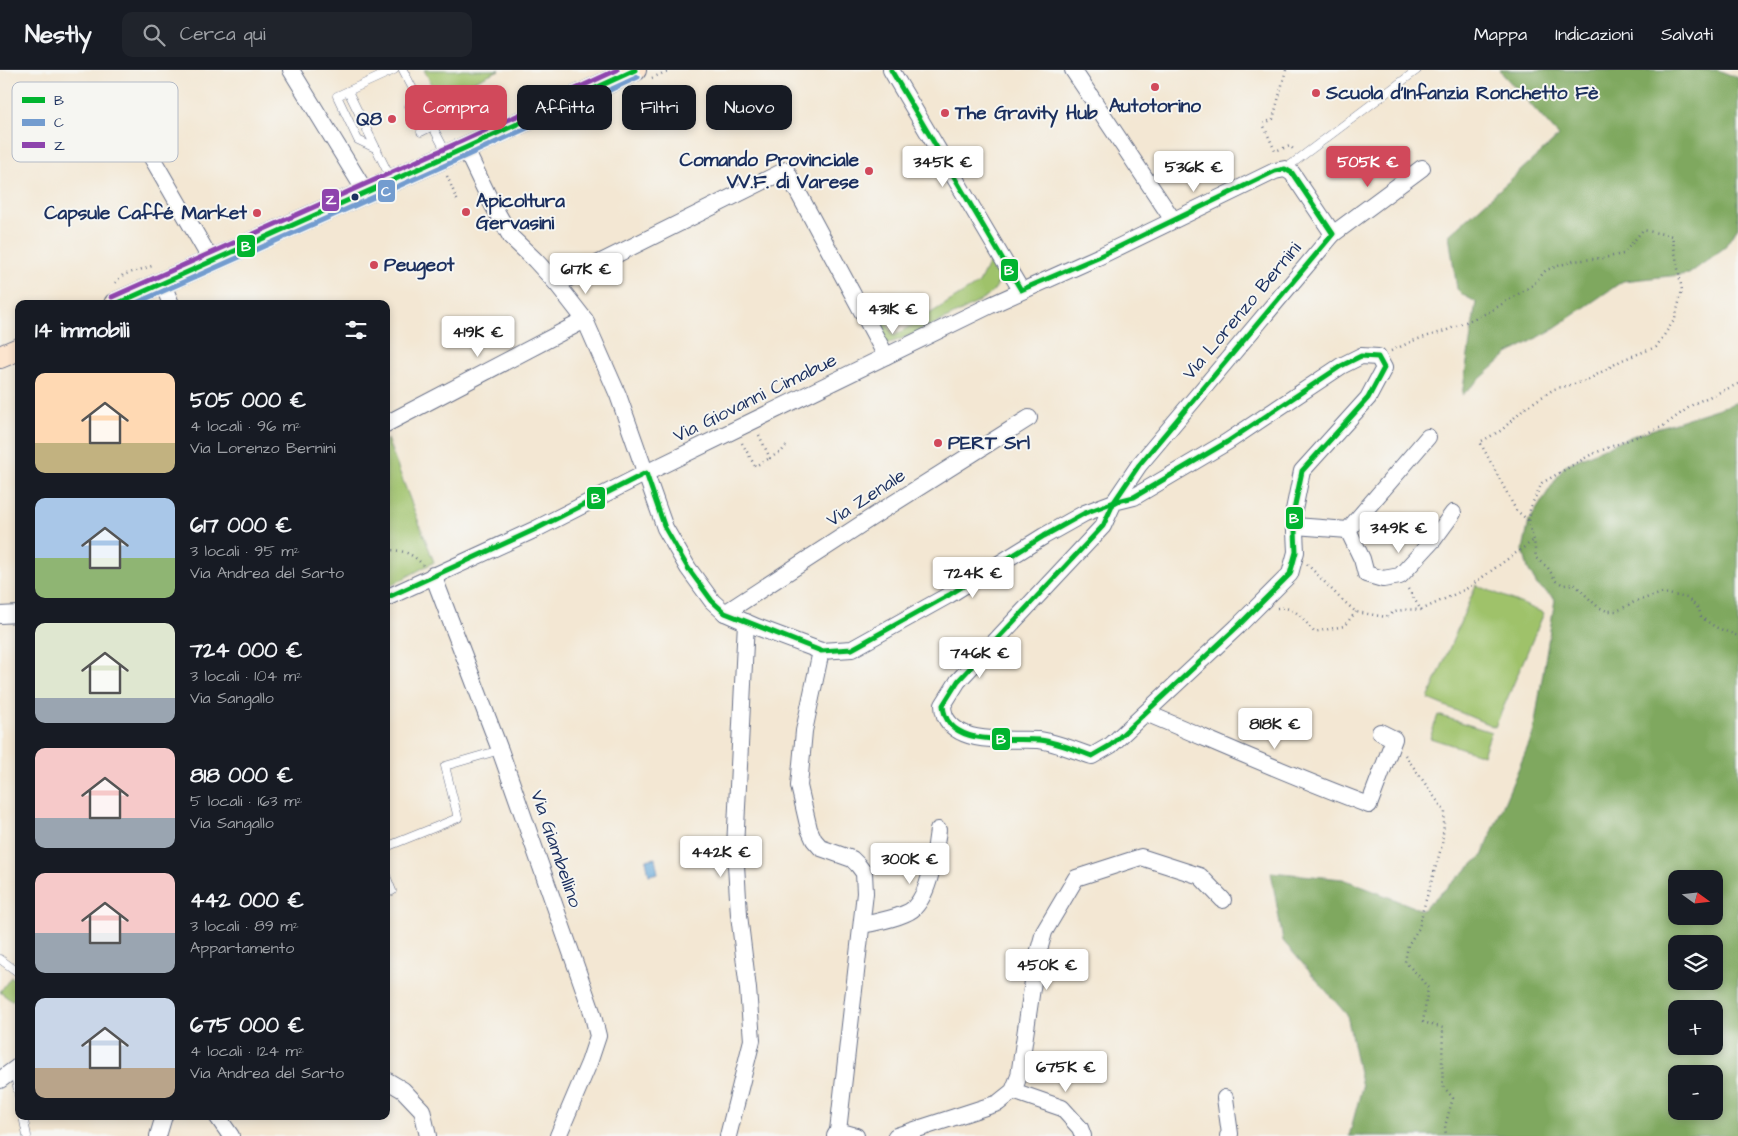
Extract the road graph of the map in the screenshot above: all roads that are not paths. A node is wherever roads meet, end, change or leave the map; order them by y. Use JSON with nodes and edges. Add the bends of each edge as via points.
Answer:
{"nodes":[{"id":1,"x":291,"y":70,"type":"edge"},
{"id":2,"x":394,"y":70,"type":"edge"},
{"id":3,"x":403,"y":70,"type":"edge"},
{"id":4,"x":635,"y":70,"type":"edge"},
{"id":5,"x":891,"y":70,"type":"edge"},
{"id":6,"x":1073,"y":70,"type":"edge"},
{"id":7,"x":1417,"y":70,"type":"edge"},
{"id":8,"x":411,"y":85,"type":"edge"},
{"id":9,"x":348,"y":91,"type":"junction"},
{"id":10,"x":425,"y":130,"type":"edge"},
{"id":11,"x":435,"y":130,"type":"edge"},
{"id":12,"x":421,"y":132,"type":"dead end"},
{"id":13,"x":378,"y":147,"type":"junction"},
{"id":14,"x":453,"y":160,"type":"junction"},
{"id":15,"x":154,"y":162,"type":"edge"},
{"id":16,"x":1422,"y":168,"type":"dead end"},
{"id":17,"x":1285,"y":169,"type":"junction"},
{"id":18,"x":392,"y":180,"type":"junction"},
{"id":19,"x":365,"y":191,"type":"junction"},
{"id":20,"x":1173,"y":220,"type":"junction"},
{"id":21,"x":1333,"y":234,"type":"junction"},
{"id":22,"x":211,"y":260,"type":"junction"},
{"id":23,"x":162,"y":282,"type":"junction"},
{"id":24,"x":557,"y":284,"type":"junction"},
{"id":25,"x":1021,"y":290,"type":"junction"},
{"id":26,"x":124,"y":300,"type":"edge"},
{"id":27,"x":169,"y":300,"type":"edge"},
{"id":28,"x":585,"y":320,"type":"junction"},
{"id":29,"x":15,"y":351,"type":"edge"},
{"id":30,"x":886,"y":356,"type":"junction"},
{"id":31,"x":0,"y":357,"type":"edge"},
{"id":32,"x":1029,"y":418,"type":"dead end"},
{"id":33,"x":390,"y":422,"type":"edge"},
{"id":34,"x":1428,"y":437,"type":"dead end"},
{"id":35,"x":646,"y":473,"type":"junction"},
{"id":36,"x":1114,"y":502,"type":"junction"},
{"id":37,"x":1454,"y":513,"type":"dead end"},
{"id":38,"x":1295,"y":526,"type":"junction"},
{"id":39,"x":1348,"y":530,"type":"junction"},
{"id":40,"x":433,"y":575,"type":"junction"},
{"id":41,"x":390,"y":596,"type":"edge"},
{"id":42,"x":725,"y":613,"type":"junction"},
{"id":43,"x":15,"y":614,"type":"edge"},
{"id":44,"x":0,"y":615,"type":"edge"},
{"id":45,"x":746,"y":622,"type":"junction"},
{"id":46,"x":821,"y":651,"type":"junction"},
{"id":47,"x":1146,"y":713,"type":"junction"},
{"id":48,"x":1387,"y":736,"type":"road end"},
{"id":49,"x":500,"y":750,"type":"junction"},
{"id":50,"x":938,"y":830,"type":"dead end"},
{"id":51,"x":390,"y":846,"type":"edge"},
{"id":52,"x":390,"y":886,"type":"edge"},
{"id":53,"x":392,"y":891,"type":"dead end"},
{"id":54,"x":1223,"y":900,"type":"dead end"},
{"id":55,"x":862,"y":925,"type":"junction"},
{"id":56,"x":0,"y":959,"type":"edge"},
{"id":57,"x":15,"y":970,"type":"edge"},
{"id":58,"x":15,"y":1069,"type":"edge"},
{"id":59,"x":0,"y":1080,"type":"edge"},
{"id":60,"x":390,"y":1082,"type":"edge"},
{"id":61,"x":1013,"y":1090,"type":"junction"},
{"id":62,"x":1225,"y":1098,"type":"dead end"},
{"id":63,"x":24,"y":1120,"type":"edge"},
{"id":64,"x":163,"y":1120,"type":"edge"},
{"id":65,"x":220,"y":1120,"type":"edge"},
{"id":66,"x":836,"y":1134,"type":"edge"},
{"id":67,"x":27,"y":1136,"type":"edge"},
{"id":68,"x":158,"y":1136,"type":"edge"},
{"id":69,"x":231,"y":1136,"type":"edge"},
{"id":70,"x":428,"y":1136,"type":"edge"},
{"id":71,"x":558,"y":1136,"type":"edge"},
{"id":72,"x":728,"y":1136,"type":"edge"},
{"id":73,"x":856,"y":1136,"type":"edge"},
{"id":74,"x":896,"y":1136,"type":"edge"},
{"id":75,"x":1083,"y":1136,"type":"edge"},
{"id":76,"x":1228,"y":1136,"type":"edge"}],
"edges":[{"from":1,"to":19,"type":"street"},
{"from":2,"to":9,"type":"lane"},
{"from":3,"to":8,"type":"lane"},
{"from":4,"to":14,"type":"main road"},
{"from":5,"to":25,"type":"street"},
{"from":6,"to":20,"type":"street"},
{"from":7,"to":17,"type":"lane"},
{"from":9,"to":13,"type":"lane"},
{"from":9,"to":13,"type":"lane","via":[[337,96],[358,140]]},
{"from":10,"to":12,"type":"lane"},
{"from":11,"to":14,"type":"lane"},
{"from":13,"to":18,"type":"lane"},
{"from":14,"to":18,"type":"main road"},
{"from":14,"to":24,"type":"street","via":[[491,202],[511,237]]},
{"from":15,"to":22,"type":"street"},
{"from":16,"to":21,"type":"street","name":"Via Lorenzo Bernini"},
{"from":17,"to":20,"type":"street","name":"Via Giovanni Cimabue"},
{"from":17,"to":21,"type":"street","via":[[1292,173]]},
{"from":18,"to":19,"type":"main road"},
{"from":19,"to":22,"type":"main road"},
{"from":20,"to":25,"type":"street","name":"Via Giovanni Cimabue"},
{"from":21,"to":36,"type":"street","name":"Via Lorenzo Bernini","via":[[1139,465]]},
{"from":22,"to":23,"type":"main road"},
{"from":23,"to":26,"type":"main road"},
{"from":23,"to":27,"type":"street"},
{"from":24,"to":28,"type":"street"},
{"from":24,"to":30,"type":"street","via":[[786,170]]},
{"from":25,"to":30,"type":"street","name":"Via Giovanni Cimabue"},
{"from":28,"to":33,"type":"street"},
{"from":28,"to":35,"type":"street","via":[[618,395]]},
{"from":29,"to":31,"type":"main road"},
{"from":30,"to":35,"type":"street","name":"Via Giovanni Cimabue"},
{"from":32,"to":42,"type":"street","name":"Via Zenale"},
{"from":34,"to":39,"type":"street"},
{"from":35,"to":40,"type":"street","name":"Via Giovanni Cimabue","via":[[536,529]]},
{"from":35,"to":42,"type":"street","via":[[666,528],[688,568]]},
{"from":36,"to":38,"type":"street","via":[[1134,497],[1227,442],[1341,366],[1361,356],[1378,357],[1384,368],[1368,398],[1302,471],[1294,510]]},
{"from":36,"to":46,"type":"street","via":[[1085,513],[1044,536],[949,595],[852,649]]},
{"from":36,"to":47,"type":"street","name":"Via Lorenzo Bernini","via":[[1103,526],[958,681],[942,705],[955,728],[975,737],[1041,740],[1092,756],[1111,745]]},
{"from":37,"to":39,"type":"street","via":[[1400,576],[1383,579],[1366,574]]},
{"from":38,"to":39,"type":"street"},
{"from":38,"to":47,"type":"street","via":[[1296,554],[1290,574]]},
{"from":40,"to":41,"type":"street","name":"Via Giovanni Cimabue"},
{"from":40,"to":49,"type":"street","name":"Via Giambellino"},
{"from":42,"to":45,"type":"street"},
{"from":43,"to":44,"type":"street"},
{"from":45,"to":46,"type":"street"},
{"from":45,"to":72,"type":"street","via":[[735,848],[752,1040]]},
{"from":46,"to":55,"type":"street","via":[[804,731],[798,786],[814,840],[821,848],[852,859],[864,873]]},
{"from":47,"to":48,"type":"street","via":[[1369,805]]},
{"from":49,"to":51,"type":"lane","via":[[445,766],[458,818]]},
{"from":49,"to":71,"type":"street","name":"Via Giambellino","via":[[598,1036]]},
{"from":50,"to":55,"type":"street","via":[[930,877],[914,909],[884,921]]},
{"from":52,"to":53,"type":"lane"},
{"from":54,"to":61,"type":"street","via":[[1200,876],[1141,857],[1076,878],[1044,932],[1036,961],[1019,1076]]},
{"from":55,"to":66,"type":"street"},
{"from":56,"to":57,"type":"lane"},
{"from":58,"to":59,"type":"street"},
{"from":60,"to":70,"type":"street","via":[[403,1090],[422,1110]]},
{"from":61,"to":74,"type":"street","via":[[998,1103]]},
{"from":61,"to":75,"type":"street","via":[[1062,1108]]},
{"from":62,"to":76,"type":"street"},
{"from":63,"to":67,"type":"lane"},
{"from":64,"to":68,"type":"street"},
{"from":65,"to":69,"type":"street"},
{"from":66,"to":73,"type":"street"}]}
